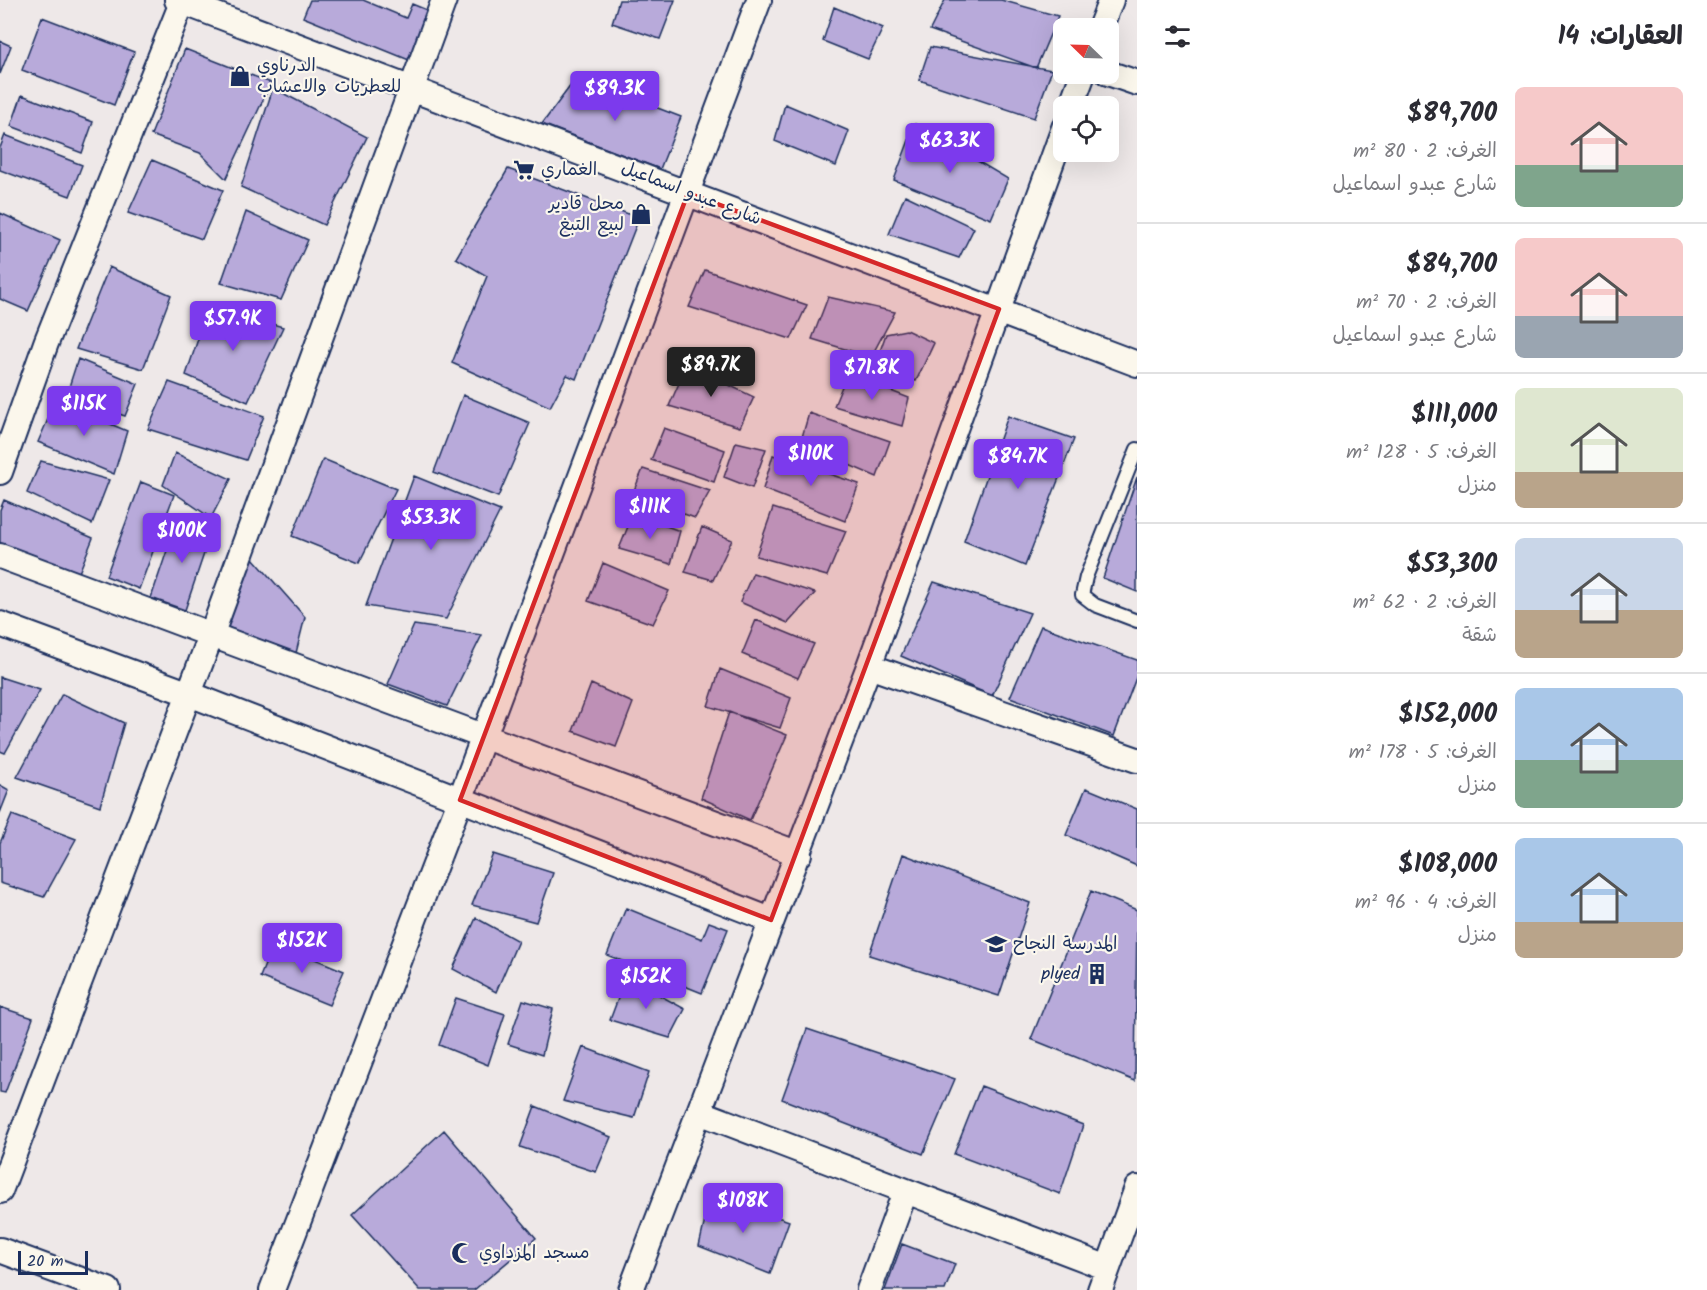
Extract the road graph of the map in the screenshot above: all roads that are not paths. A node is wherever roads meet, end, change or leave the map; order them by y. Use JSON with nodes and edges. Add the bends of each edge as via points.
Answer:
{"nodes":[{"id":1,"x":444,"y":0,"type":"edge"},
{"id":2,"x":759,"y":0,"type":"edge"},
{"id":3,"x":1111,"y":0,"type":"edge"},
{"id":4,"x":181,"y":1,"type":"edge"},
{"id":5,"x":1104,"y":18,"type":"edge"},
{"id":6,"x":1119,"y":77,"type":"edge"},
{"id":7,"x":1137,"y":83,"type":"edge"},
{"id":8,"x":411,"y":87,"type":"junction"},
{"id":9,"x":1053,"y":159,"type":"edge"},
{"id":10,"x":688,"y":193,"type":"junction"},
{"id":11,"x":999,"y":309,"type":"junction"},
{"id":12,"x":1137,"y":364,"type":"edge"},
{"id":13,"x":1137,"y":449,"type":"edge"},
{"id":14,"x":0,"y":472,"type":"edge"},
{"id":15,"x":0,"y":556,"type":"edge"},
{"id":16,"x":1137,"y":621,"type":"edge"},
{"id":17,"x":0,"y":624,"type":"edge"},
{"id":18,"x":212,"y":633,"type":"junction"},
{"id":19,"x":869,"y":666,"type":"junction"},
{"id":20,"x":187,"y":693,"type":"junction"},
{"id":21,"x":484,"y":735,"type":"junction"},
{"id":22,"x":1137,"y":760,"type":"edge"},
{"id":23,"x":460,"y":800,"type":"junction"},
{"id":24,"x":799,"y":854,"type":"junction"},
{"id":25,"x":771,"y":920,"type":"junction"},
{"id":26,"x":699,"y":1112,"type":"junction"},
{"id":27,"x":1137,"y":1188,"type":"edge"},
{"id":28,"x":0,"y":1191,"type":"edge"},
{"id":29,"x":905,"y":1192,"type":"junction"},
{"id":30,"x":0,"y":1250,"type":"edge"},
{"id":31,"x":1104,"y":1279,"type":"edge"},
{"id":32,"x":108,"y":1290,"type":"edge"},
{"id":33,"x":272,"y":1290,"type":"edge"},
{"id":34,"x":631,"y":1290,"type":"edge"},
{"id":35,"x":869,"y":1290,"type":"edge"}],
"edges":[{"from":1,"to":8,"type":"street"},
{"from":2,"to":10,"type":"street"},
{"from":3,"to":5,"type":"street"},
{"from":4,"to":8,"type":"street","name":"شارع عبدو اسماعيل"},
{"from":4,"to":14,"type":"street","via":[[46,343]]},
{"from":6,"to":7,"type":"street"},
{"from":8,"to":10,"type":"street","name":"شارع عبدو اسماعيل"},
{"from":8,"to":18,"type":"street"},
{"from":9,"to":11,"type":"street"},
{"from":10,"to":11,"type":"street","name":"شارع عبدو اسماعيل"},
{"from":10,"to":21,"type":"street"},
{"from":11,"to":12,"type":"street","name":"شارع عبدو اسماعيل"},
{"from":11,"to":19,"type":"street"},
{"from":13,"to":16,"type":"lane","via":[[1082,595],[1095,605]]},
{"from":15,"to":18,"type":"street"},
{"from":17,"to":20,"type":"street"},
{"from":18,"to":20,"type":"street"},
{"from":18,"to":21,"type":"street"},
{"from":19,"to":22,"type":"street"},
{"from":19,"to":24,"type":"street"},
{"from":20,"to":23,"type":"street"},
{"from":20,"to":28,"type":"street"},
{"from":21,"to":23,"type":"street"},
{"from":21,"to":24,"type":"street"},
{"from":23,"to":25,"type":"street"},
{"from":23,"to":33,"type":"street"},
{"from":24,"to":25,"type":"street"},
{"from":25,"to":26,"type":"street"},
{"from":26,"to":29,"type":"street"},
{"from":26,"to":34,"type":"street"},
{"from":27,"to":31,"type":"street"},
{"from":29,"to":31,"type":"street"},
{"from":29,"to":35,"type":"street"},
{"from":30,"to":32,"type":"street"}]}
